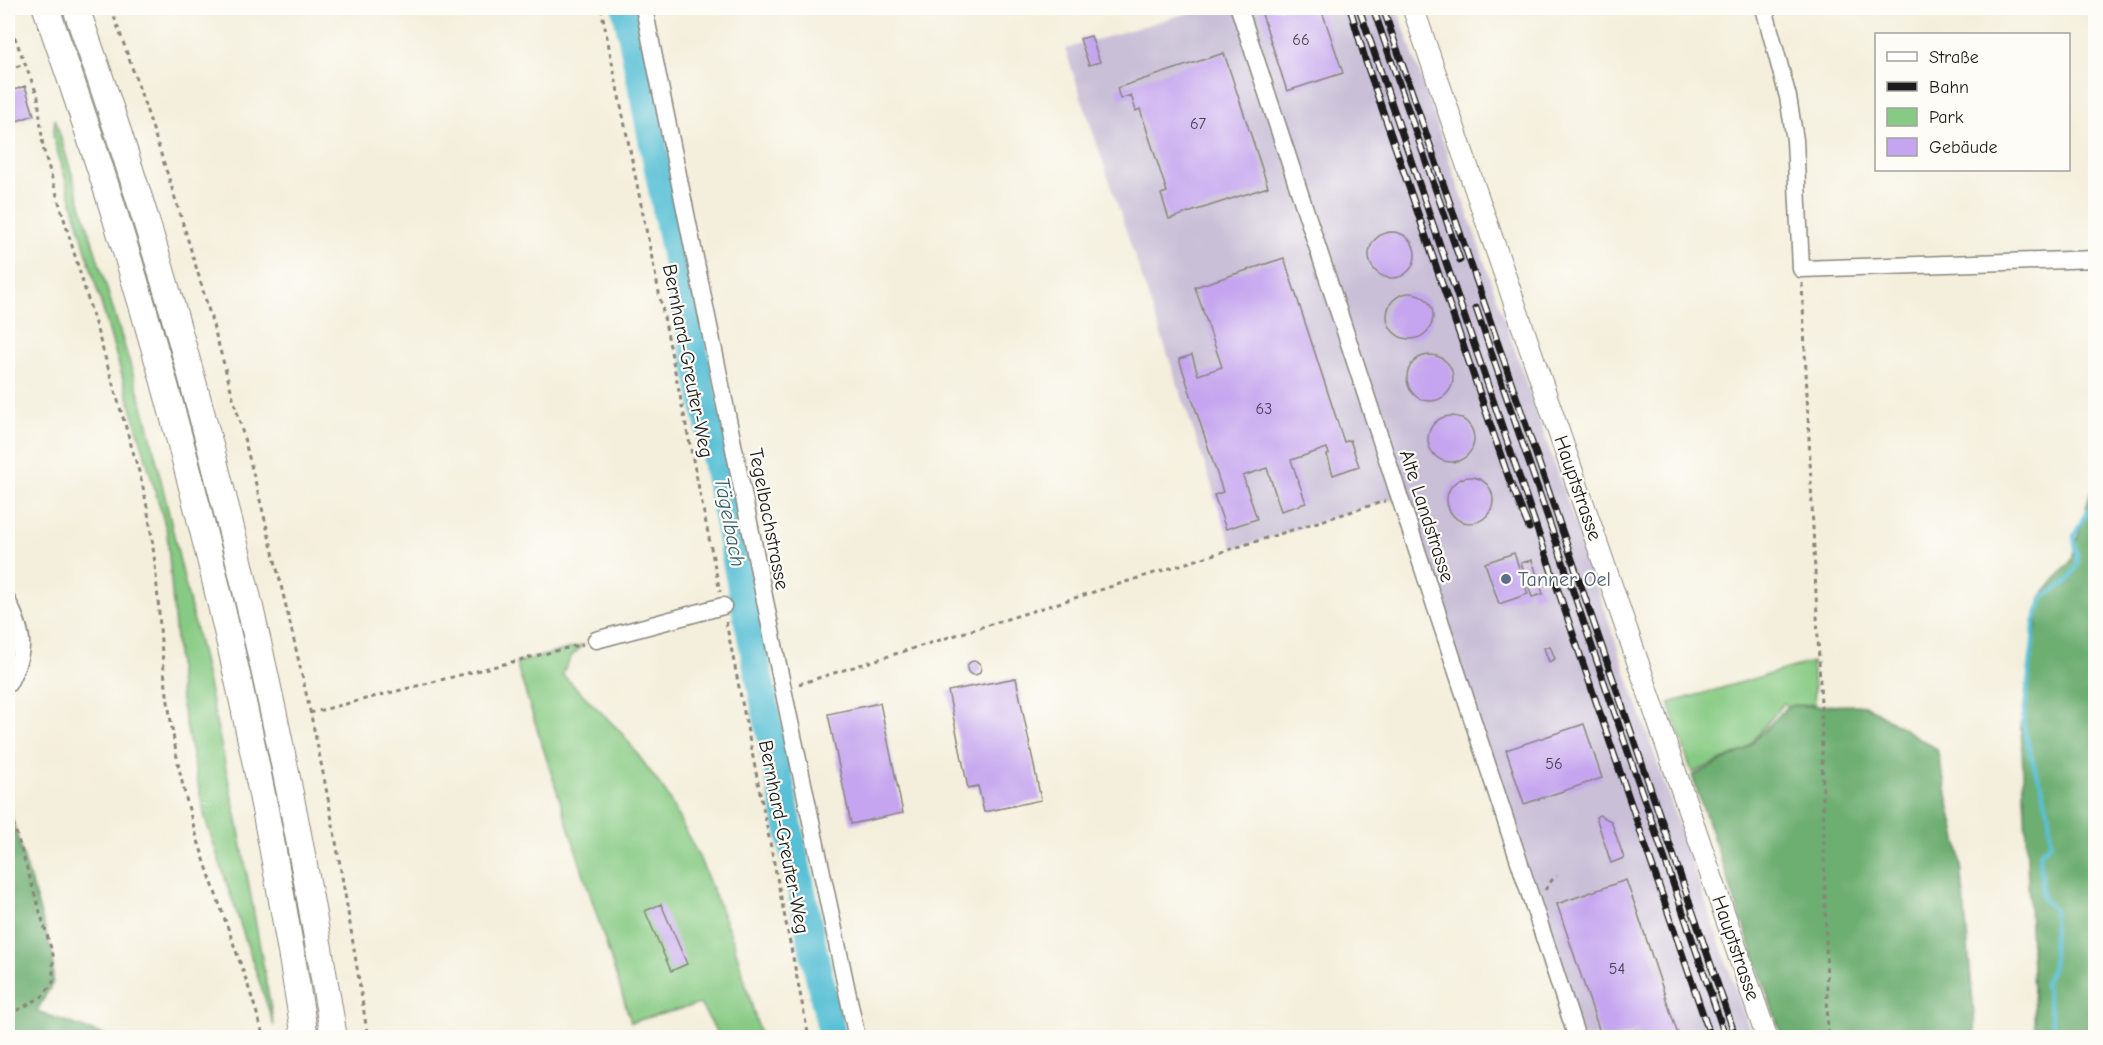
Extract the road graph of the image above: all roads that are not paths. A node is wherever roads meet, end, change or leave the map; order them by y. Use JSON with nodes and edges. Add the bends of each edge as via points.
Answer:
{"nodes":[{"id":1,"x":46,"y":8,"type":"edge"},
{"id":2,"x":76,"y":8,"type":"edge"},
{"id":3,"x":644,"y":8,"type":"edge"},
{"id":4,"x":1239,"y":8,"type":"edge"},
{"id":5,"x":1413,"y":8,"type":"edge"},
{"id":6,"x":1764,"y":8,"type":"edge"},
{"id":7,"x":2096,"y":259,"type":"edge"},
{"id":8,"x":8,"y":602,"type":"edge"},
{"id":9,"x":723,"y":606,"type":"road end"},
{"id":10,"x":596,"y":640,"type":"road end"},
{"id":11,"x":8,"y":684,"type":"edge"},
{"id":12,"x":305,"y":1038,"type":"edge"},
{"id":13,"x":334,"y":1038,"type":"edge"},
{"id":14,"x":857,"y":1038,"type":"edge"},
{"id":15,"x":1577,"y":1038,"type":"edge"},
{"id":16,"x":1767,"y":1038,"type":"edge"}],
"edges":[{"from":1,"to":12,"type":"highway","via":[[133,277],[208,555],[272,843]]},
{"from":2,"to":13,"type":"highway","via":[[168,294],[239,560],[292,803]]},
{"from":3,"to":14,"type":"street","name":"Tegelbachstrasse"},
{"from":4,"to":15,"type":"street","name":"Alte Landstrasse"},
{"from":5,"to":16,"type":"main road","name":"Hauptstrasse"},
{"from":6,"to":7,"type":"street","via":[[1788,97],[1795,140],[1801,269]]},
{"from":8,"to":11,"type":"street","via":[[22,639],[19,664]]},
{"from":9,"to":10,"type":"street"}]}
